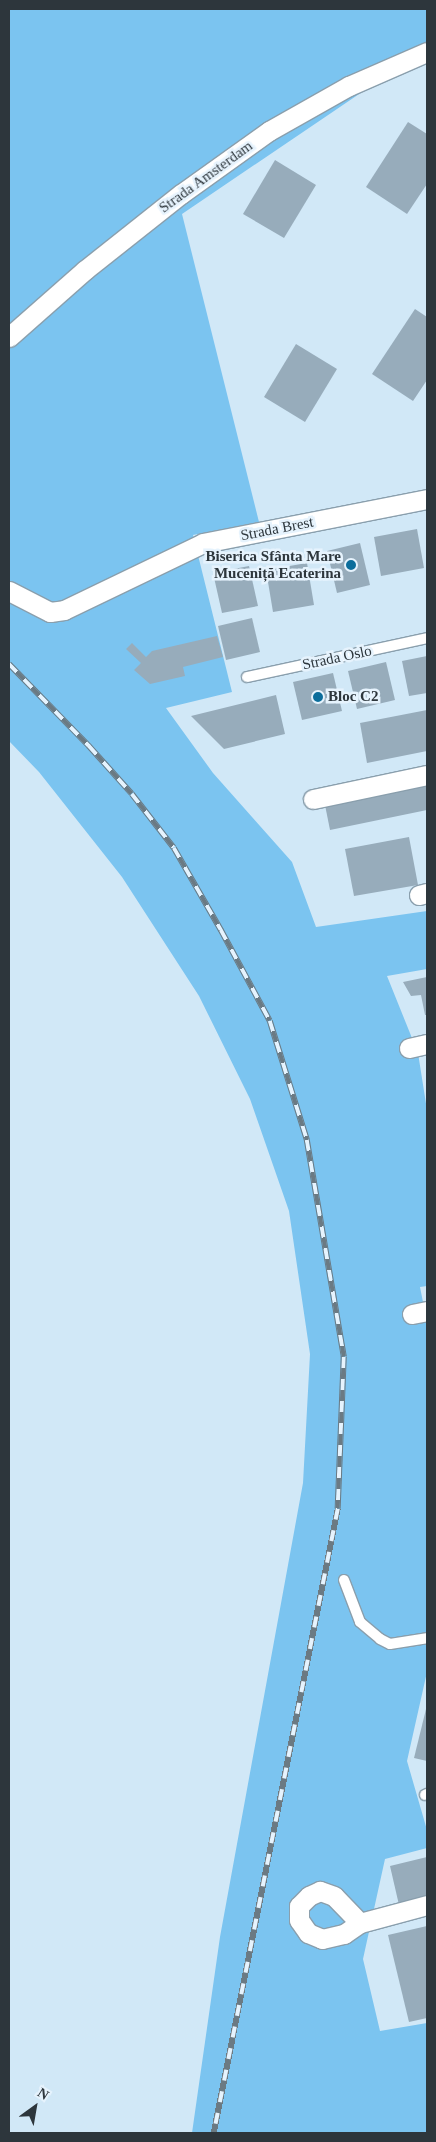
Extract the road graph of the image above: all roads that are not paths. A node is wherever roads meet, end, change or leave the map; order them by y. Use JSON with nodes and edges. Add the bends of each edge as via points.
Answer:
{"nodes":[{"id":1,"x":427,"y":52,"type":"edge"},
{"id":2,"x":9,"y":337,"type":"edge"},
{"id":3,"x":427,"y":499,"type":"edge"},
{"id":4,"x":9,"y":591,"type":"edge"},
{"id":5,"x":427,"y":638,"type":"edge"},
{"id":6,"x":247,"y":677,"type":"dead end"},
{"id":7,"x":427,"y":775,"type":"edge"},
{"id":8,"x":313,"y":799,"type":"dead end"},
{"id":9,"x":344,"y":1580,"type":"dead end"},
{"id":10,"x":427,"y":1638,"type":"edge"},
{"id":11,"x":427,"y":1905,"type":"edge"},
{"id":12,"x":360,"y":1923,"type":"dead end"}],
"edges":[{"from":1,"to":2,"type":"street","name":"Strada Amsterdam","via":[[349,86],[269,131],[181,194]]},
{"from":3,"to":4,"type":"street","name":"Strada Brest","via":[[203,543],[64,610],[50,612]]},
{"from":5,"to":6,"type":"lane","name":"Strada Oslo"},
{"from":7,"to":8,"type":"street"},
{"from":9,"to":10,"type":"lane","via":[[360,1622],[380,1639],[390,1644]]},
{"from":11,"to":12,"type":"street"}]}
